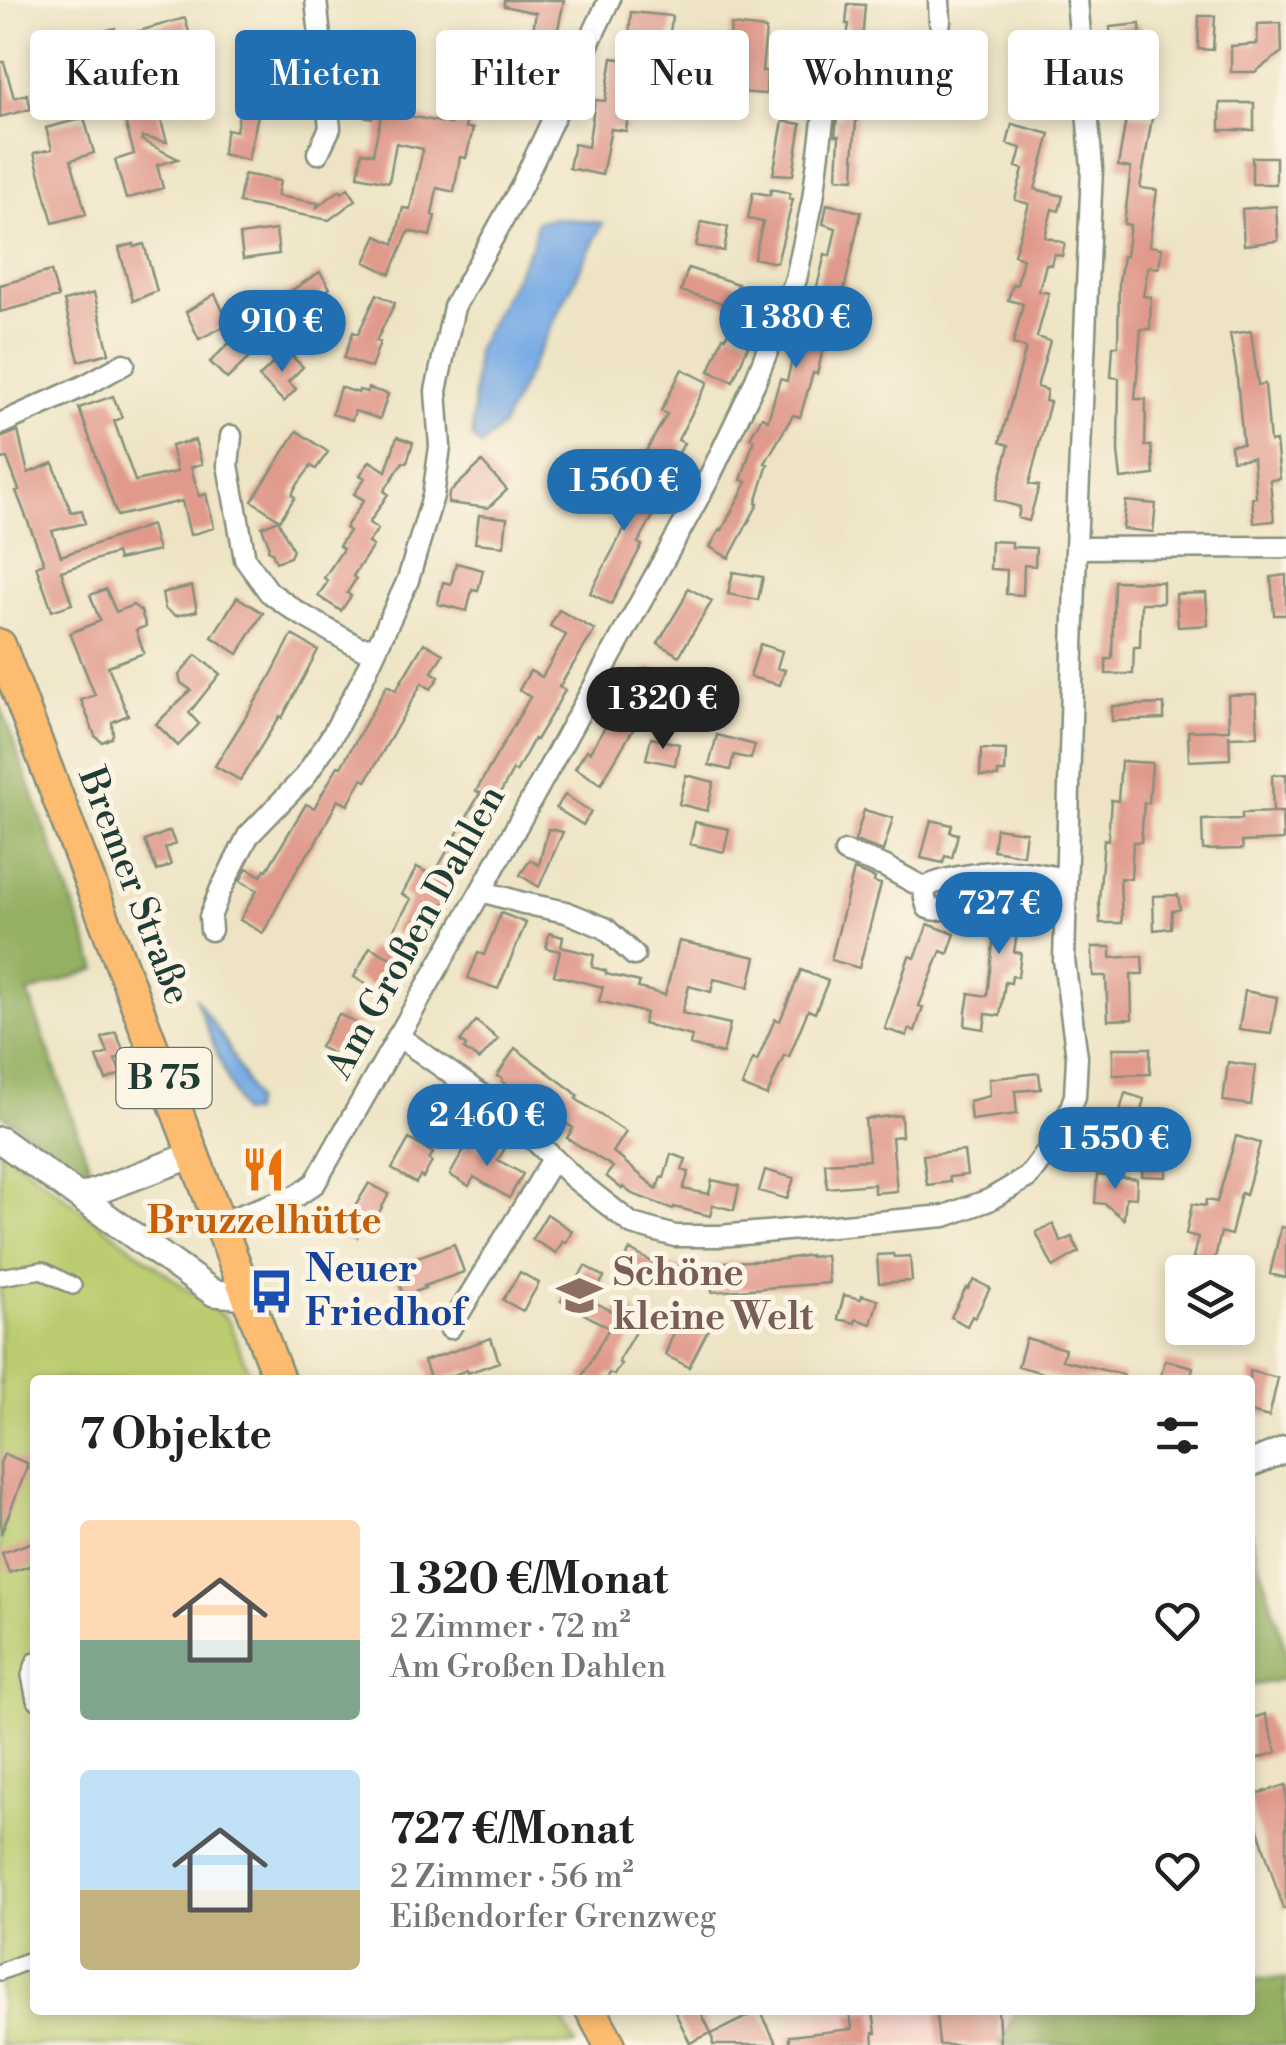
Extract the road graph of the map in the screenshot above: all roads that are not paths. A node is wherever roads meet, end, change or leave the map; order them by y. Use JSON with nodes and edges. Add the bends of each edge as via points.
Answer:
{"nodes":[{"id":1,"x":316,"y":0,"type":"edge"},
{"id":2,"x":608,"y":0,"type":"edge"},
{"id":3,"x":938,"y":0,"type":"edge"},
{"id":4,"x":1077,"y":0,"type":"edge"},
{"id":5,"x":940,"y":22,"type":"dead end"},
{"id":6,"x":823,"y":120,"type":"edge"},
{"id":7,"x":318,"y":154,"type":"dead end"},
{"id":8,"x":124,"y":364,"type":"dead end"},
{"id":9,"x":0,"y":424,"type":"edge"},
{"id":10,"x":232,"y":436,"type":"dead end"},
{"id":11,"x":1076,"y":548,"type":"junction"},
{"id":12,"x":1286,"y":548,"type":"edge"},
{"id":13,"x":0,"y":645,"type":"edge"},
{"id":14,"x":376,"y":647,"type":"junction"},
{"id":15,"x":845,"y":852,"type":"dead end"},
{"id":16,"x":1066,"y":879,"type":"junction"},
{"id":17,"x":481,"y":891,"type":"junction"},
{"id":18,"x":210,"y":930,"type":"dead end"},
{"id":19,"x":634,"y":955,"type":"dead end"},
{"id":20,"x":398,"y":1036,"type":"junction"},
{"id":21,"x":0,"y":1140,"type":"edge"},
{"id":22,"x":193,"y":1155,"type":"junction"},
{"id":23,"x":554,"y":1158,"type":"junction"},
{"id":24,"x":81,"y":1197,"type":"junction"},
{"id":25,"x":219,"y":1224,"type":"junction"},
{"id":26,"x":0,"y":1276,"type":"edge"},
{"id":27,"x":73,"y":1286,"type":"dead end"},
{"id":28,"x":247,"y":1296,"type":"junction"},
{"id":29,"x":450,"y":1328,"type":"dead end"},
{"id":30,"x":277,"y":1375,"type":"edge"},
{"id":31,"x":1286,"y":1449,"type":"edge"},
{"id":32,"x":1255,"y":1462,"type":"edge"},
{"id":33,"x":30,"y":1960,"type":"edge"},
{"id":34,"x":0,"y":1972,"type":"edge"},
{"id":35,"x":594,"y":2015,"type":"edge"},
{"id":36,"x":610,"y":2045,"type":"edge"}],
"edges":[{"from":1,"to":7,"type":"street","via":[[330,128]]},
{"from":2,"to":14,"type":"street","via":[[522,187],[454,307],[436,392],[440,447],[433,496],[408,580]]},
{"from":3,"to":5,"type":"street"},
{"from":4,"to":11,"type":"street","via":[[1092,168]]},
{"from":6,"to":17,"type":"street","name":"Am Großen Dahlen","via":[[796,279],[754,384],[708,480]]},
{"from":8,"to":9,"type":"street"},
{"from":10,"to":14,"type":"street","via":[[228,464],[244,559],[269,592],[297,612],[360,648]]},
{"from":11,"to":12,"type":"street"},
{"from":11,"to":16,"type":"street"},
{"from":13,"to":22,"type":"main road","name":"Bremer Straße","number":"B 75"},
{"from":14,"to":18,"type":"street","via":[[304,778],[248,836],[214,904]]},
{"from":15,"to":16,"type":"street","via":[[926,889],[1008,870]]},
{"from":16,"to":23,"type":"street","via":[[1074,1096],[1062,1132],[1028,1177],[989,1200],[945,1216],[675,1236],[632,1224]]},
{"from":17,"to":19,"type":"street","via":[[605,928]]},
{"from":17,"to":20,"type":"street","name":"Am Großen Dahlen"},
{"from":20,"to":23,"type":"street","via":[[503,1110]]},
{"from":20,"to":25,"type":"street","name":"Am Großen Dahlen","via":[[315,1182],[298,1195]]},
{"from":21,"to":24,"type":"street"},
{"from":22,"to":24,"type":"street"},
{"from":22,"to":25,"type":"main road","name":"Bremer Straße","number":"B 75"},
{"from":23,"to":29,"type":"street"},
{"from":24,"to":28,"type":"street","via":[[214,1292]]},
{"from":25,"to":28,"type":"main road","name":"Bremer Straße","number":"B 75"},
{"from":26,"to":27,"type":"street","via":[[42,1270]]},
{"from":28,"to":30,"type":"main road","name":"Bremer Straße","number":"B 75"},
{"from":31,"to":32,"type":"street"},
{"from":33,"to":34,"type":"street"},
{"from":35,"to":36,"type":"main road"}]}
